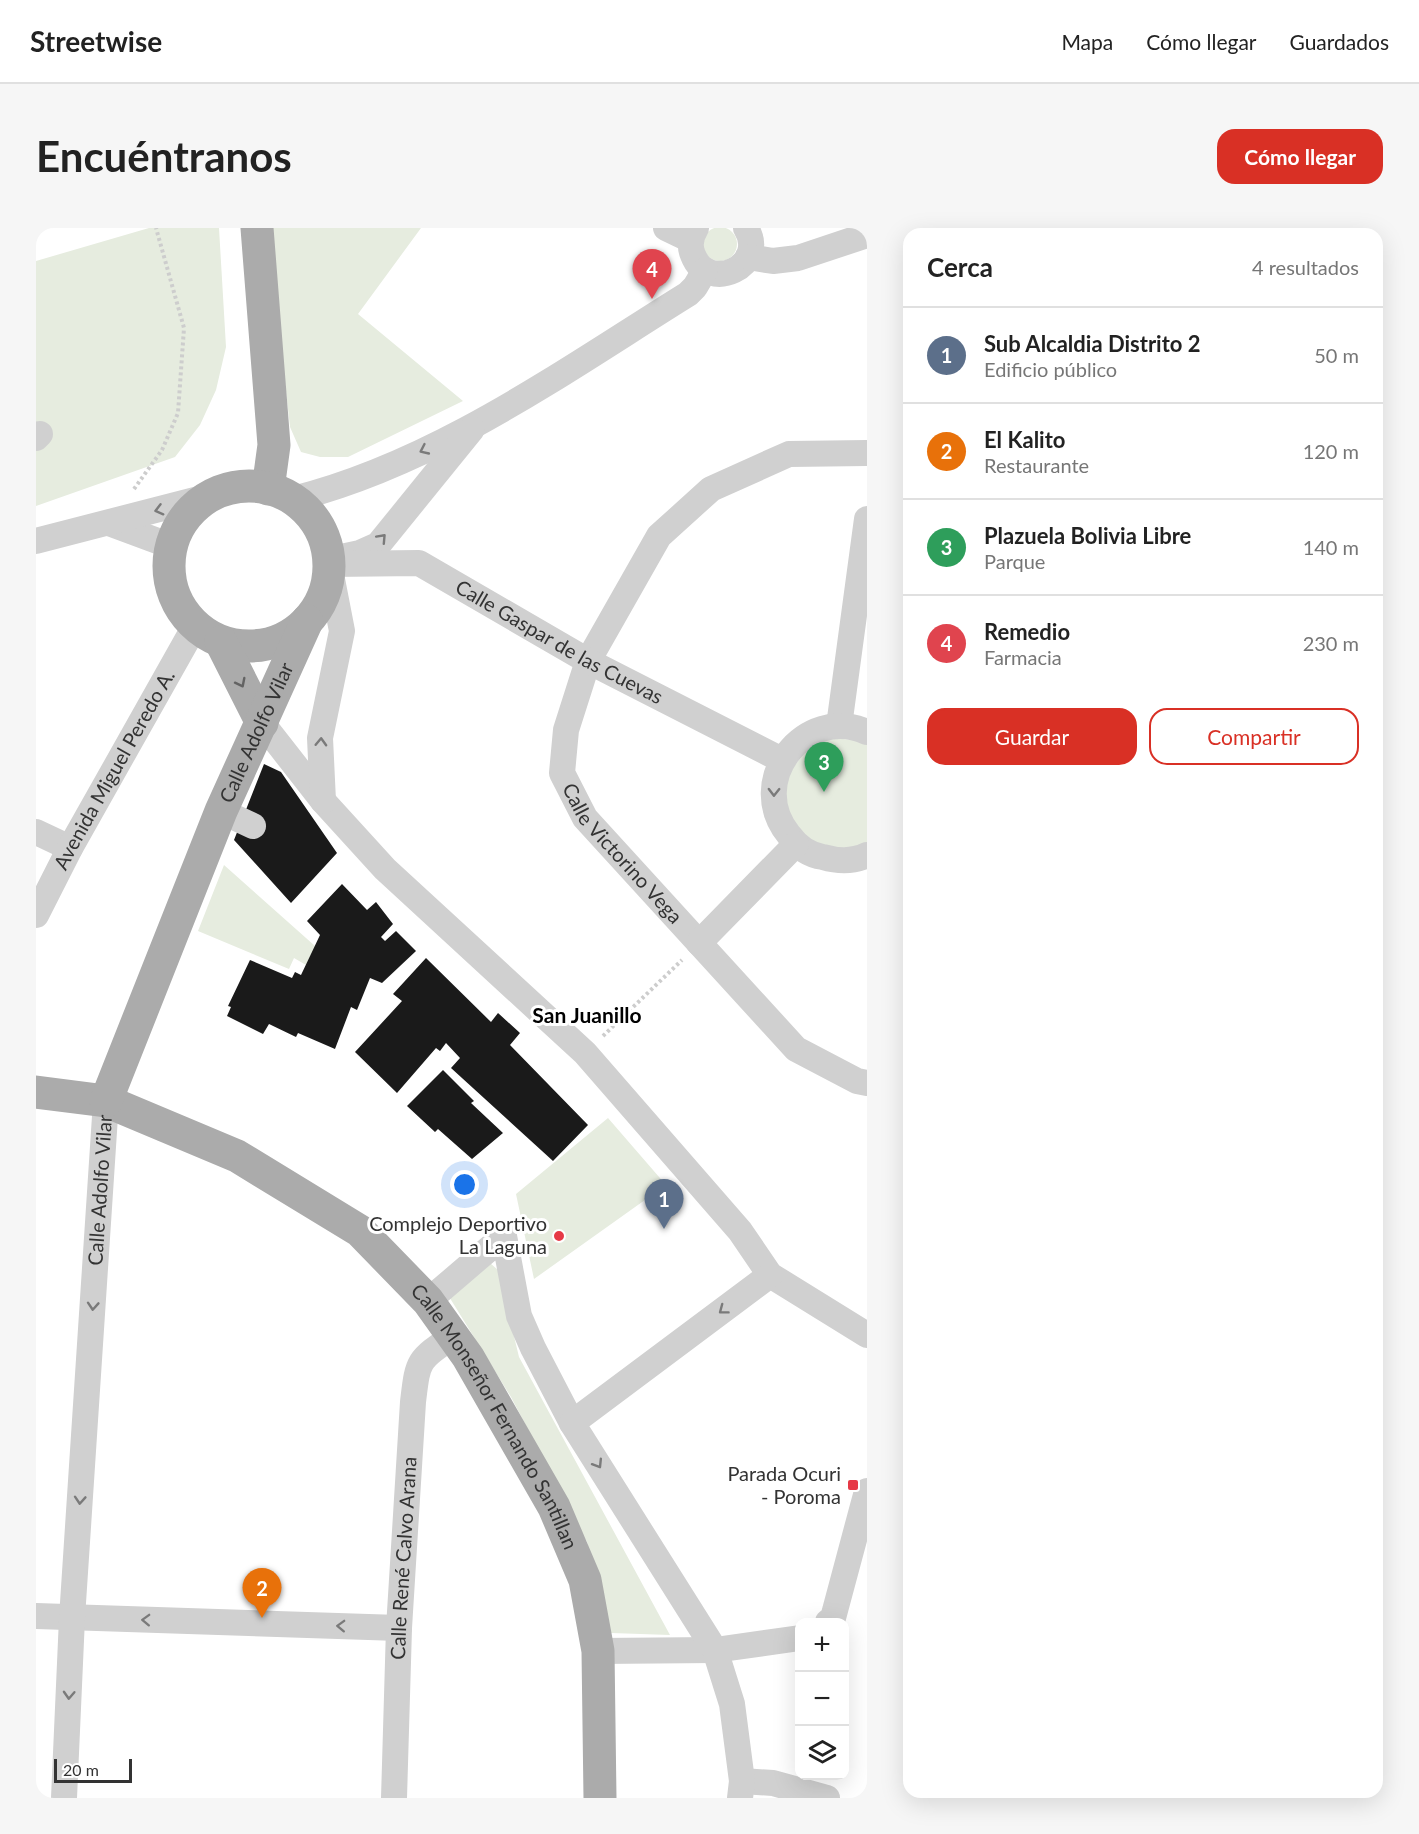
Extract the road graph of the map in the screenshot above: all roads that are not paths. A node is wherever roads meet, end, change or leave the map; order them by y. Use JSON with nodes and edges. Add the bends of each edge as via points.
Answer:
{"nodes":[{"id":1,"x":257,"y":228,"type":"edge"},
{"id":2,"x":666,"y":228,"type":"edge"},
{"id":3,"x":746,"y":228,"type":"edge"},
{"id":4,"x":693,"y":234,"type":"edge"},
{"id":5,"x":867,"y":235,"type":"edge"},
{"id":6,"x":748,"y":257,"type":"junction"},
{"id":7,"x":705,"y":270,"type":"junction"},
{"id":8,"x":477,"y":425,"type":"junction"},
{"id":9,"x":867,"y":453,"type":"edge"},
{"id":10,"x":280,"y":494,"type":"junction"},
{"id":11,"x":210,"y":496,"type":"junction"},
{"id":12,"x":867,"y":519,"type":"edge"},
{"id":13,"x":109,"y":524,"type":"junction"},
{"id":14,"x":36,"y":542,"type":"edge"},
{"id":15,"x":171,"y":546,"type":"junction"},
{"id":16,"x":329,"y":565,"type":"junction"},
{"id":17,"x":307,"y":621,"type":"junction"},
{"id":18,"x":208,"y":634,"type":"junction"},
{"id":19,"x":588,"y":661,"type":"junction"},
{"id":20,"x":262,"y":723,"type":"junction"},
{"id":21,"x":839,"y":726,"type":"junction"},
{"id":22,"x":867,"y":732,"type":"edge"},
{"id":23,"x":782,"y":760,"type":"junction"},
{"id":24,"x":323,"y":801,"type":"junction"},
{"id":25,"x":221,"y":811,"type":"junction"},
{"id":26,"x":253,"y":826,"type":"dead end"},
{"id":27,"x":36,"y":832,"type":"edge"},
{"id":28,"x":796,"y":844,"type":"junction"},
{"id":29,"x":70,"y":848,"type":"junction"},
{"id":30,"x":867,"y":855,"type":"edge"},
{"id":31,"x":36,"y":915,"type":"edge"},
{"id":32,"x":699,"y":943,"type":"junction"},
{"id":33,"x":867,"y":1083,"type":"edge"},
{"id":34,"x":36,"y":1092,"type":"edge"},
{"id":35,"x":106,"y":1101,"type":"junction"},
{"id":36,"x":770,"y":1275,"type":"junction"},
{"id":37,"x":428,"y":1301,"type":"junction"},
{"id":38,"x":867,"y":1335,"type":"edge"},
{"id":39,"x":453,"y":1336,"type":"junction"},
{"id":40,"x":572,"y":1423,"type":"junction"},
{"id":41,"x":867,"y":1491,"type":"edge"},
{"id":42,"x":36,"y":1616,"type":"edge"},
{"id":43,"x":72,"y":1618,"type":"junction"},
{"id":44,"x":832,"y":1618,"type":"edge"},
{"id":45,"x":399,"y":1628,"type":"junction"},
{"id":46,"x":795,"y":1639,"type":"edge"},
{"id":47,"x":715,"y":1650,"type":"junction"},
{"id":48,"x":598,"y":1651,"type":"junction"},
{"id":49,"x":741,"y":1790,"type":"edge"},
{"id":50,"x":64,"y":1798,"type":"edge"},
{"id":51,"x":394,"y":1798,"type":"edge"},
{"id":52,"x":600,"y":1798,"type":"edge"},
{"id":53,"x":827,"y":1798,"type":"edge"}],
"edges":[{"from":1,"to":10,"type":"main road"},
{"from":2,"to":4,"type":"street"},
{"from":3,"to":6,"type":"street","via":[[751,240]]},
{"from":4,"to":7,"type":"street","via":[[693,257]]},
{"from":5,"to":6,"type":"street","via":[[798,258],[773,261]]},
{"from":6,"to":7,"type":"street","via":[[730,273]]},
{"from":7,"to":8,"type":"street","via":[[688,294]]},
{"from":8,"to":10,"type":"street","one_way":true,"via":[[329,490]]},
{"from":16,"to":8,"type":"street","one_way":true,"via":[[378,545]]},
{"from":9,"to":19,"type":"street","name":"Calle Victorino Vega","via":[[789,454],[711,489],[659,536]]},
{"from":10,"to":11,"type":"main road","via":[[246,487]]},
{"from":10,"to":16,"type":"main road","via":[[309,511],[325,538]]},
{"from":11,"to":13,"type":"street","one_way":true},
{"from":11,"to":15,"type":"main road","via":[[192,509]]},
{"from":12,"to":21,"type":"street"},
{"from":13,"to":14,"type":"street"},
{"from":13,"to":15,"type":"street"},
{"from":15,"to":18,"type":"main road","via":[[168,567],[172,589],[180,608]]},
{"from":16,"to":17,"type":"main road","via":[[322,600]]},
{"from":16,"to":19,"type":"street","name":"Calle Gaspar de las Cuevas","via":[[419,563]]},
{"from":24,"to":16,"type":"street","one_way":true,"via":[[320,738],[342,631]]},
{"from":17,"to":18,"type":"main road","via":[[293,634],[257,646],[236,646]]},
{"from":17,"to":20,"type":"main road","name":"Calle Adolfo Vilar"},
{"from":18,"to":20,"type":"main road","one_way":true},
{"from":18,"to":29,"type":"street","name":"Avenida Miguel Peredo A."},
{"from":19,"to":23,"type":"street","name":"Calle Gaspar de las Cuevas"},
{"from":19,"to":32,"type":"street","name":"Calle Victorino Vega","via":[[566,730],[562,773],[585,818]]},
{"from":20,"to":24,"type":"street"},
{"from":20,"to":25,"type":"main road","name":"Calle Adolfo Vilar"},
{"from":21,"to":22,"type":"street"},
{"from":21,"to":23,"type":"street","via":[[816,731],[797,742]]},
{"from":23,"to":28,"type":"street","one_way":true,"via":[[774,781],[774,804],[781,826]]},
{"from":24,"to":36,"type":"street","via":[[385,869],[585,1053],[740,1231]]},
{"from":25,"to":26,"type":"street"},
{"from":25,"to":35,"type":"main road","name":"Calle Adolfo Vilar"},
{"from":27,"to":29,"type":"street"},
{"from":28,"to":30,"type":"street","via":[[816,856],[838,861]]},
{"from":28,"to":32,"type":"street"},
{"from":29,"to":31,"type":"street","name":"Avenida Miguel Peredo A."},
{"from":32,"to":33,"type":"street","name":"Calle Victorino Vega","via":[[796,1049]]},
{"from":34,"to":35,"type":"main road","name":"Calle Monseñor Fernando Santillan"},
{"from":35,"to":37,"type":"main road","name":"Calle Monseñor Fernando Santillan","via":[[237,1156],[360,1231]]},
{"from":35,"to":43,"type":"street","name":"Calle Adolfo Vilar","one_way":true},
{"from":36,"to":38,"type":"street"},
{"from":36,"to":40,"type":"street","one_way":true},
{"from":37,"to":39,"type":"main road","name":"Calle Monseñor Fernando Santillan"},
{"from":37,"to":40,"type":"street","via":[[504,1236],[519,1316]]},
{"from":39,"to":45,"type":"street","name":"Calle René Calvo Arana","via":[[427,1354],[417,1367]]},
{"from":39,"to":48,"type":"main road","name":"Calle Monseñor Fernando Santillan","via":[[554,1507],[585,1580]]},
{"from":40,"to":47,"type":"street","one_way":true},
{"from":41,"to":44,"type":"street"},
{"from":42,"to":43,"type":"street"},
{"from":45,"to":43,"type":"street","one_way":true},
{"from":43,"to":50,"type":"street","name":"Calle Adolfo Vilar","one_way":true},
{"from":45,"to":51,"type":"street","name":"Calle René Calvo Arana"},
{"from":46,"to":47,"type":"street"},
{"from":47,"to":48,"type":"street"},
{"from":47,"to":49,"type":"street","via":[[732,1704]]},
{"from":48,"to":52,"type":"main road","name":"Calle Monseñor Fernando Santillan"},
{"from":49,"to":53,"type":"street","via":[[773,1783]]}]}
